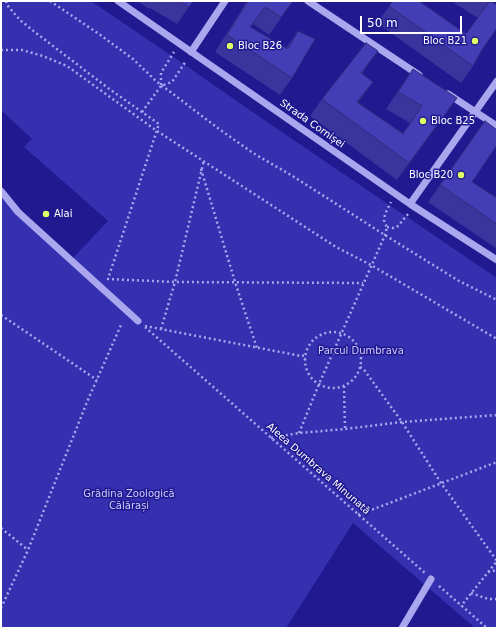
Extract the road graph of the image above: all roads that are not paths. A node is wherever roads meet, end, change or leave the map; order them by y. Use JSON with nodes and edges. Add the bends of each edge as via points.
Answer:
{"nodes":[{"id":1,"x":118,"y":1,"type":"edge"},
{"id":2,"x":225,"y":1,"type":"edge"},
{"id":3,"x":308,"y":1,"type":"edge"},
{"id":4,"x":191,"y":52,"type":"junction"},
{"id":5,"x":424,"y":78,"type":"edge"},
{"id":6,"x":497,"y":81,"type":"edge"},
{"id":7,"x":443,"y":90,"type":"edge"},
{"id":8,"x":475,"y":112,"type":"junction"},
{"id":9,"x":497,"y":126,"type":"edge"},
{"id":10,"x":1,"y":191,"type":"edge"},
{"id":11,"x":412,"y":205,"type":"junction"},
{"id":12,"x":497,"y":260,"type":"edge"},
{"id":13,"x":141,"y":324,"type":"road end"},
{"id":14,"x":431,"y":579,"type":"road end"},
{"id":15,"x":402,"y":628,"type":"edge"}],
"edges":[{"from":1,"to":4,"type":"street","name":"Strada Cornișei"},
{"from":2,"to":4,"type":"street"},
{"from":3,"to":5,"type":"street"},
{"from":4,"to":11,"type":"street","name":"Strada Cornișei"},
{"from":6,"to":8,"type":"street"},
{"from":7,"to":8,"type":"street"},
{"from":8,"to":9,"type":"street"},
{"from":8,"to":11,"type":"street"},
{"from":10,"to":13,"type":"street","via":[[18,212]]},
{"from":11,"to":12,"type":"street","name":"Strada Cornișei"},
{"from":14,"to":15,"type":"street"}]}
